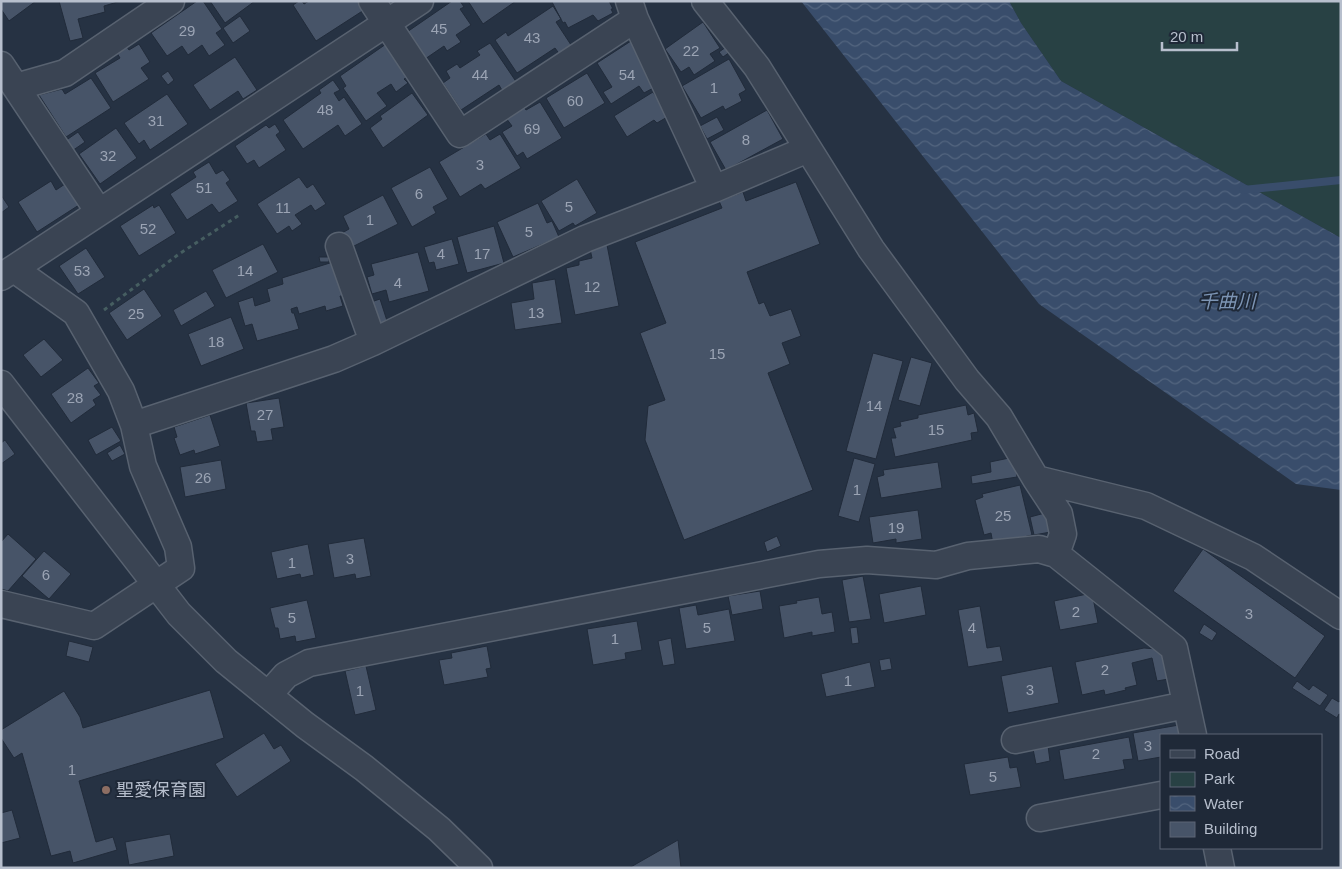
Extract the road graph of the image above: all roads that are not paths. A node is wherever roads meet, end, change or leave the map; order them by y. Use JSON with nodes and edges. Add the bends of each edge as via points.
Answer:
{"nodes":[{"id":1,"x":170,"y":1,"type":"edge"},
{"id":2,"x":372,"y":1,"type":"edge"},
{"id":3,"x":420,"y":1,"type":"edge"},
{"id":4,"x":705,"y":1,"type":"edge"},
{"id":5,"x":632,"y":10,"type":"edge"},
{"id":6,"x":387,"y":24,"type":"junction"},
{"id":7,"x":1,"y":65,"type":"edge"},
{"id":8,"x":16,"y":87,"type":"junction"},
{"id":9,"x":808,"y":149,"type":"junction"},
{"id":10,"x":714,"y":189,"type":"junction"},
{"id":11,"x":99,"y":212,"type":"junction"},
{"id":12,"x":339,"y":246,"type":"dead end"},
{"id":13,"x":7,"y":273,"type":"edge"},
{"id":14,"x":373,"y":342,"type":"junction"},
{"id":15,"x":1,"y":384,"type":"edge"},
{"id":16,"x":134,"y":425,"type":"junction"},
{"id":17,"x":1036,"y":479,"type":"junction"},
{"id":18,"x":1056,"y":554,"type":"junction"},
{"id":19,"x":156,"y":584,"type":"junction"},
{"id":20,"x":1,"y":604,"type":"edge"},
{"id":21,"x":1341,"y":616,"type":"edge"},
{"id":22,"x":269,"y":694,"type":"junction"},
{"id":23,"x":1186,"y":706,"type":"junction"},
{"id":24,"x":1193,"y":734,"type":"edge"},
{"id":25,"x":1016,"y":740,"type":"dead end"},
{"id":26,"x":1160,"y":795,"type":"edge"},
{"id":27,"x":1040,"y":818,"type":"dead end"},
{"id":28,"x":1217,"y":849,"type":"edge"},
{"id":29,"x":479,"y":868,"type":"edge"},
{"id":30,"x":1221,"y":868,"type":"edge"}],
"edges":[{"from":1,"to":8,"type":"street","via":[[65,74]]},
{"from":2,"to":6,"type":"street"},
{"from":3,"to":6,"type":"street"},
{"from":4,"to":9,"type":"street","via":[[757,67]]},
{"from":5,"to":6,"type":"street","via":[[460,134]]},
{"from":5,"to":10,"type":"street"},
{"from":6,"to":11,"type":"street"},
{"from":7,"to":8,"type":"street"},
{"from":8,"to":11,"type":"street"},
{"from":9,"to":10,"type":"street"},
{"from":9,"to":17,"type":"street","via":[[871,250],[967,380],[999,417]]},
{"from":10,"to":14,"type":"street","via":[[585,239]]},
{"from":11,"to":13,"type":"street"},
{"from":12,"to":14,"type":"street"},
{"from":13,"to":16,"type":"street","via":[[76,313],[121,391]]},
{"from":14,"to":16,"type":"street","via":[[334,359]]},
{"from":15,"to":19,"type":"street"},
{"from":16,"to":19,"type":"street","via":[[143,466],[178,546],[181,568]]},
{"from":17,"to":18,"type":"street","via":[[1059,514],[1063,534]]},
{"from":17,"to":21,"type":"street","via":[[1146,506],[1254,557]]},
{"from":18,"to":22,"type":"street","via":[[1030,550],[968,556],[936,565],[868,560],[819,564],[309,663],[286,675]]},
{"from":18,"to":23,"type":"street","via":[[1174,648]]},
{"from":19,"to":20,"type":"street","via":[[94,626]]},
{"from":19,"to":22,"type":"street","via":[[179,614],[226,660]]},
{"from":22,"to":29,"type":"street","via":[[439,830]]},
{"from":23,"to":24,"type":"street"},
{"from":23,"to":25,"type":"street"},
{"from":26,"to":27,"type":"street"},
{"from":28,"to":30,"type":"street"}]}
